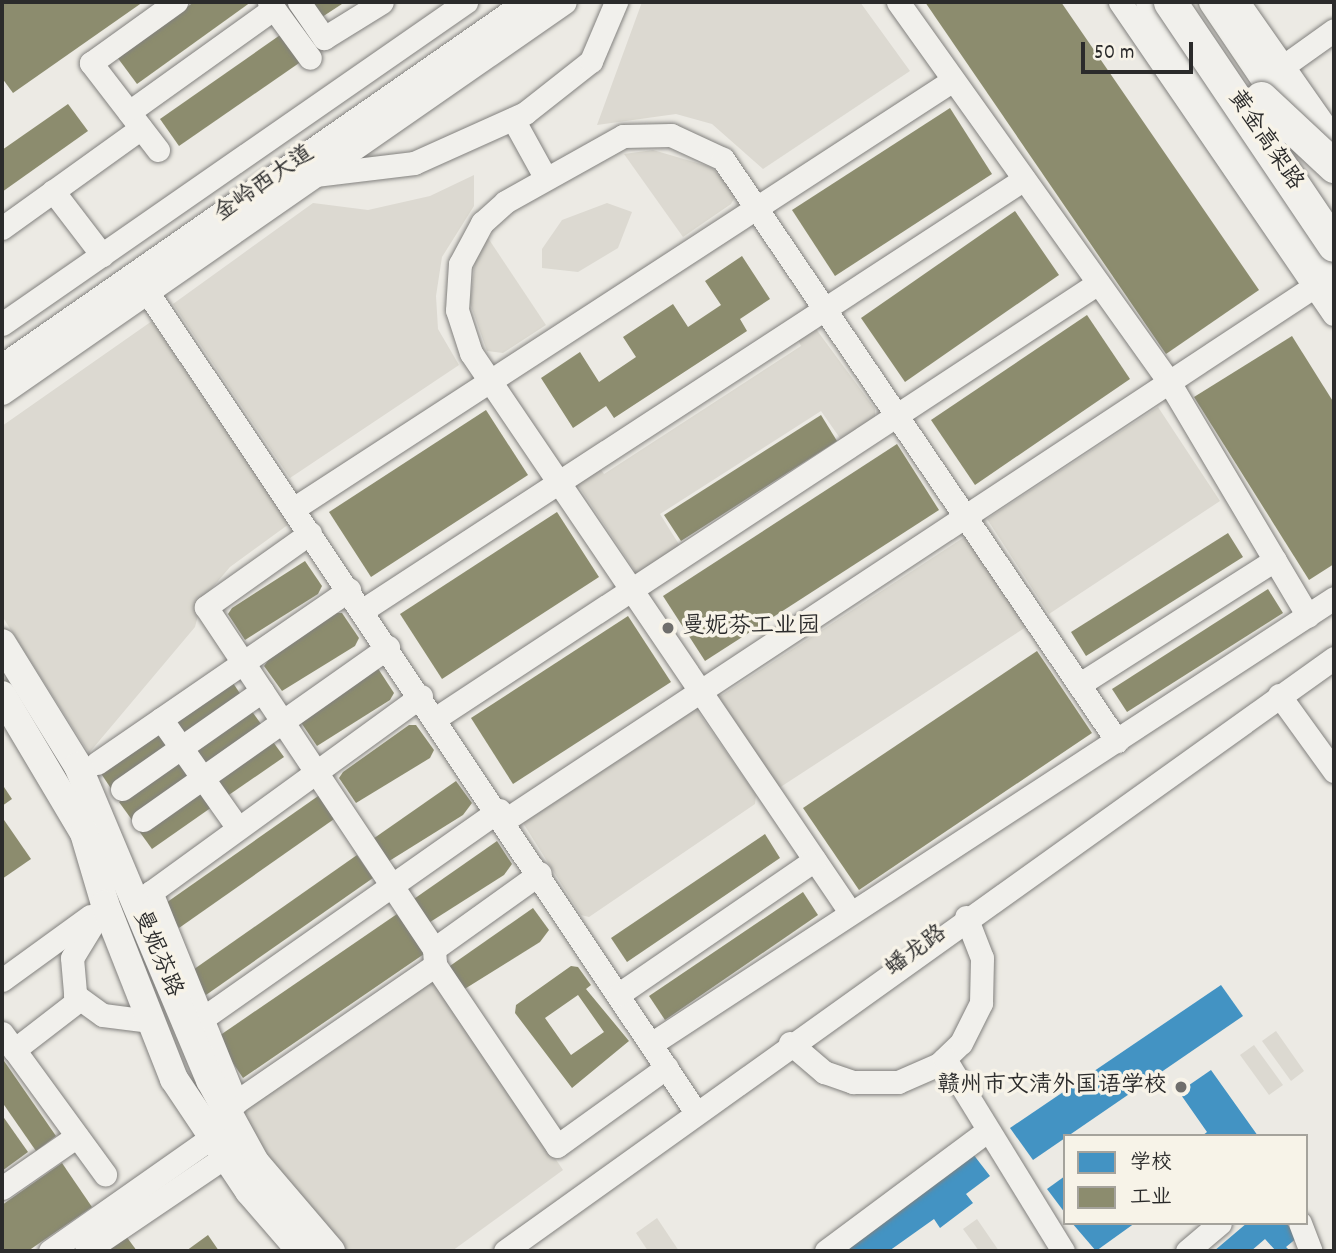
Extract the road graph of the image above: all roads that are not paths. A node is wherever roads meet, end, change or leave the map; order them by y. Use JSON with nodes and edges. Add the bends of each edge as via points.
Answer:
{"nodes":[{"id":1,"x":176,"y":2,"type":"edge"},
{"id":2,"x":299,"y":2,"type":"edge"},
{"id":3,"x":382,"y":2,"type":"edge"},
{"id":4,"x":466,"y":2,"type":"edge"},
{"id":5,"x":500,"y":2,"type":"edge"},
{"id":6,"x":530,"y":2,"type":"edge"},
{"id":7,"x":565,"y":2,"type":"edge"},
{"id":8,"x":616,"y":2,"type":"edge"},
{"id":9,"x":898,"y":2,"type":"edge"},
{"id":10,"x":1120,"y":2,"type":"edge"},
{"id":11,"x":1150,"y":2,"type":"edge"},
{"id":12,"x":1170,"y":2,"type":"edge"},
{"id":13,"x":1196,"y":2,"type":"edge"},
{"id":14,"x":1213,"y":2,"type":"edge"},
{"id":15,"x":1238,"y":2,"type":"edge"},
{"id":16,"x":272,"y":5,"type":"edge"},
{"id":17,"x":1334,"y":30,"type":"edge"},
{"id":18,"x":310,"y":58,"type":"dead end"},
{"id":19,"x":1284,"y":65,"type":"junction"},
{"id":20,"x":953,"y":80,"type":"junction"},
{"id":21,"x":1256,"y":112,"type":"junction"},
{"id":22,"x":513,"y":119,"type":"junction"},
{"id":23,"x":135,"y":120,"type":"junction"},
{"id":24,"x":1334,"y":139,"type":"edge"},
{"id":25,"x":158,"y":150,"type":"dead end"},
{"id":26,"x":1334,"y":166,"type":"edge"},
{"id":27,"x":315,"y":175,"type":"junction"},
{"id":28,"x":545,"y":177,"type":"junction"},
{"id":29,"x":1024,"y":179,"type":"junction"},
{"id":30,"x":1334,"y":183,"type":"edge"},
{"id":31,"x":53,"y":191,"type":"junction"},
{"id":32,"x":759,"y":206,"type":"junction"},
{"id":33,"x":1334,"y":206,"type":"edge"},
{"id":34,"x":2,"y":228,"type":"edge"},
{"id":35,"x":1334,"y":245,"type":"edge"},
{"id":36,"x":102,"y":255,"type":"junction"},
{"id":37,"x":1328,"y":277,"type":"edge"},
{"id":38,"x":142,"y":283,"type":"junction"},
{"id":39,"x":1098,"y":283,"type":"junction"},
{"id":40,"x":828,"y":307,"type":"junction"},
{"id":41,"x":1334,"y":314,"type":"edge"},
{"id":42,"x":2,"y":324,"type":"edge"},
{"id":43,"x":2,"y":349,"type":"edge"},
{"id":44,"x":2,"y":369,"type":"edge"},
{"id":45,"x":490,"y":381,"type":"junction"},
{"id":46,"x":1169,"y":382,"type":"junction"},
{"id":47,"x":2,"y":393,"type":"edge"},
{"id":48,"x":900,"y":414,"type":"junction"},
{"id":49,"x":558,"y":483,"type":"junction"},
{"id":50,"x":293,"y":509,"type":"junction"},
{"id":51,"x":968,"y":514,"type":"junction"},
{"id":52,"x":310,"y":533,"type":"junction"},
{"id":53,"x":1275,"y":561,"type":"junction"},
{"id":54,"x":349,"y":590,"type":"junction"},
{"id":55,"x":631,"y":590,"type":"junction"},
{"id":56,"x":1334,"y":598,"type":"edge"},
{"id":57,"x":363,"y":610,"type":"junction"},
{"id":58,"x":1308,"y":616,"type":"junction"},
{"id":59,"x":2,"y":643,"type":"edge"},
{"id":60,"x":388,"y":647,"type":"junction"},
{"id":61,"x":1334,"y":658,"type":"edge"},
{"id":62,"x":244,"y":663,"type":"junction"},
{"id":63,"x":1080,"y":684,"type":"junction"},
{"id":64,"x":262,"y":691,"type":"junction"},
{"id":65,"x":700,"y":692,"type":"junction"},
{"id":66,"x":2,"y":695,"type":"edge"},
{"id":67,"x":1279,"y":695,"type":"junction"},
{"id":68,"x":421,"y":696,"type":"junction"},
{"id":69,"x":436,"y":718,"type":"junction"},
{"id":70,"x":161,"y":719,"type":"junction"},
{"id":71,"x":281,"y":719,"type":"junction"},
{"id":72,"x":1117,"y":741,"type":"junction"},
{"id":73,"x":181,"y":748,"type":"junction"},
{"id":74,"x":97,"y":763,"type":"dead end"},
{"id":75,"x":1334,"y":771,"type":"edge"},
{"id":76,"x":316,"y":772,"type":"junction"},
{"id":77,"x":202,"y":777,"type":"junction"},
{"id":78,"x":122,"y":789,"type":"dead end"},
{"id":79,"x":502,"y":815,"type":"junction"},
{"id":80,"x":144,"y":820,"type":"dead end"},
{"id":81,"x":238,"y":828,"type":"junction"},
{"id":82,"x":815,"y":860,"type":"junction"},
{"id":83,"x":541,"y":873,"type":"junction"},
{"id":84,"x":392,"y":886,"type":"junction"},
{"id":85,"x":105,"y":904,"type":"junction"},
{"id":86,"x":850,"y":912,"type":"junction"},
{"id":87,"x":966,"y":917,"type":"junction"},
{"id":88,"x":435,"y":957,"type":"junction"},
{"id":89,"x":2,"y":980,"type":"edge"},
{"id":90,"x":619,"y":994,"type":"junction"},
{"id":91,"x":79,"y":1000,"type":"junction"},
{"id":92,"x":149,"y":1021,"type":"junction"},
{"id":93,"x":199,"y":1021,"type":"junction"},
{"id":94,"x":8,"y":1042,"type":"edge"},
{"id":95,"x":790,"y":1043,"type":"junction"},
{"id":96,"x":651,"y":1044,"type":"junction"},
{"id":97,"x":945,"y":1059,"type":"junction"},
{"id":98,"x":667,"y":1068,"type":"junction"},
{"id":99,"x":695,"y":1111,"type":"junction"},
{"id":100,"x":988,"y":1131,"type":"junction"},
{"id":101,"x":77,"y":1136,"type":"junction"},
{"id":102,"x":218,"y":1148,"type":"junction"},
{"id":103,"x":105,"y":1174,"type":"dead end"},
{"id":104,"x":2,"y":1188,"type":"edge"},
{"id":105,"x":1218,"y":1225,"type":"edge"},
{"id":106,"x":1301,"y":1225,"type":"edge"},
{"id":107,"x":50,"y":1251,"type":"edge"},
{"id":108,"x":86,"y":1251,"type":"edge"},
{"id":109,"x":301,"y":1251,"type":"edge"},
{"id":110,"x":331,"y":1251,"type":"edge"},
{"id":111,"x":505,"y":1251,"type":"edge"},
{"id":112,"x":826,"y":1251,"type":"edge"},
{"id":113,"x":1063,"y":1251,"type":"edge"},
{"id":114,"x":1188,"y":1251,"type":"edge"},
{"id":115,"x":1311,"y":1251,"type":"edge"}],
"edges":[{"from":1,"to":23,"type":"street","via":[[91,63]]},
{"from":2,"to":3,"type":"street","via":[[324,38]]},
{"from":4,"to":36,"type":"street"},
{"from":5,"to":43,"type":"main road","name":"金岭西大道"},
{"from":6,"to":38,"type":"main road","name":"金岭西大道"},
{"from":7,"to":27,"type":"street"},
{"from":8,"to":22,"type":"street","via":[[600,47],[581,74]]},
{"from":9,"to":20,"type":"street"},
{"from":10,"to":37,"type":"street"},
{"from":11,"to":21,"type":"main road"},
{"from":12,"to":21,"type":"highway","name":"黄金高架路","bridge":true},
{"from":13,"to":21,"type":"highway","name":"黄金高架路"},
{"from":14,"to":21,"type":"main road"},
{"from":15,"to":19,"type":"street"},
{"from":16,"to":18,"type":"street"},
{"from":16,"to":23,"type":"street"},
{"from":17,"to":19,"type":"street"},
{"from":19,"to":24,"type":"street"},
{"from":20,"to":29,"type":"street"},
{"from":20,"to":32,"type":"street"},
{"from":21,"to":26,"type":"highway","bridge":true},
{"from":21,"to":30,"type":"main road"},
{"from":21,"to":33,"type":"highway","name":"黄金高架路","bridge":true},
{"from":21,"to":35,"type":"highway","name":"黄金高架路","bridge":true},
{"from":21,"to":37,"type":"highway","bridge":true,"via":[[1280,183]]},
{"from":22,"to":27,"type":"street","via":[[414,163]]},
{"from":22,"to":28,"type":"street"},
{"from":23,"to":25,"type":"street"},
{"from":23,"to":31,"type":"street"},
{"from":27,"to":38,"type":"street"},
{"from":28,"to":32,"type":"street","via":[[608,140],[671,135],[723,159]]},
{"from":28,"to":45,"type":"street","via":[[482,223],[460,264],[459,325]]},
{"from":29,"to":39,"type":"street"},
{"from":29,"to":40,"type":"street"},
{"from":31,"to":34,"type":"street"},
{"from":31,"to":36,"type":"street"},
{"from":32,"to":40,"type":"street"},
{"from":32,"to":45,"type":"street"},
{"from":36,"to":42,"type":"street"},
{"from":37,"to":41,"type":"street"},
{"from":37,"to":46,"type":"street"},
{"from":38,"to":44,"type":"main road","name":"金岭西大道"},
{"from":38,"to":47,"type":"street"},
{"from":38,"to":50,"type":"street"},
{"from":39,"to":46,"type":"street"},
{"from":39,"to":48,"type":"street"},
{"from":40,"to":48,"type":"street"},
{"from":40,"to":49,"type":"street"},
{"from":45,"to":49,"type":"street"},
{"from":45,"to":50,"type":"street"},
{"from":46,"to":51,"type":"street"},
{"from":46,"to":53,"type":"street"},
{"from":48,"to":51,"type":"street"},
{"from":48,"to":55,"type":"street"},
{"from":49,"to":55,"type":"street"},
{"from":49,"to":57,"type":"street"},
{"from":50,"to":52,"type":"street"},
{"from":51,"to":63,"type":"street"},
{"from":51,"to":65,"type":"street"},
{"from":52,"to":54,"type":"street"},
{"from":52,"to":62,"type":"street","via":[[206,607]]},
{"from":53,"to":58,"type":"street"},
{"from":53,"to":63,"type":"street"},
{"from":54,"to":57,"type":"street"},
{"from":54,"to":62,"type":"street"},
{"from":55,"to":65,"type":"street"},
{"from":55,"to":69,"type":"street"},
{"from":56,"to":58,"type":"street"},
{"from":57,"to":60,"type":"street"},
{"from":58,"to":72,"type":"street"},
{"from":59,"to":110,"type":"main road","name":"曼妮芬路","via":[[78,766],[210,1080],[255,1162]]},
{"from":60,"to":68,"type":"street"},
{"from":60,"to":71,"type":"street"},
{"from":61,"to":67,"type":"street","name":"蟠龙路"},
{"from":62,"to":64,"type":"street"},
{"from":62,"to":70,"type":"street"},
{"from":63,"to":72,"type":"street"},
{"from":64,"to":71,"type":"street"},
{"from":64,"to":73,"type":"street"},
{"from":65,"to":79,"type":"street"},
{"from":65,"to":82,"type":"street"},
{"from":66,"to":85,"type":"main road","name":"曼妮芬路","via":[[84,832]]},
{"from":67,"to":75,"type":"street"},
{"from":67,"to":87,"type":"street","name":"蟠龙路"},
{"from":68,"to":69,"type":"street"},
{"from":68,"to":76,"type":"street"},
{"from":69,"to":79,"type":"street"},
{"from":70,"to":73,"type":"street"},
{"from":70,"to":74,"type":"street"},
{"from":71,"to":76,"type":"street"},
{"from":71,"to":77,"type":"street"},
{"from":72,"to":86,"type":"street"},
{"from":73,"to":77,"type":"street"},
{"from":73,"to":78,"type":"street"},
{"from":76,"to":81,"type":"street"},
{"from":76,"to":84,"type":"street"},
{"from":77,"to":80,"type":"street"},
{"from":77,"to":81,"type":"street"},
{"from":79,"to":83,"type":"street"},
{"from":79,"to":84,"type":"street"},
{"from":81,"to":93,"type":"street","via":[[151,892]]},
{"from":82,"to":86,"type":"street"},
{"from":82,"to":90,"type":"street"},
{"from":83,"to":88,"type":"street"},
{"from":83,"to":90,"type":"street"},
{"from":84,"to":88,"type":"street"},
{"from":84,"to":93,"type":"street"},
{"from":85,"to":89,"type":"street"},
{"from":85,"to":91,"type":"street","via":[[72,958]]},
{"from":85,"to":92,"type":"main road","name":"曼妮芬路"},
{"from":86,"to":96,"type":"street"},
{"from":87,"to":95,"type":"street","name":"蟠龙路"},
{"from":87,"to":97,"type":"street","via":[[982,958],[983,988],[969,1031]]},
{"from":88,"to":93,"type":"street","via":[[236,1102]]},
{"from":88,"to":98,"type":"street","via":[[557,1146]]},
{"from":90,"to":96,"type":"street"},
{"from":91,"to":92,"type":"street","via":[[114,1018]]},
{"from":91,"to":94,"type":"street"},
{"from":92,"to":102,"type":"main road","name":"曼妮芬路","via":[[174,1079]]},
{"from":94,"to":101,"type":"street"},
{"from":95,"to":97,"type":"street","via":[[824,1072],[868,1084],[912,1078]]},
{"from":95,"to":99,"type":"street","name":"蟠龙路"},
{"from":96,"to":98,"type":"street"},
{"from":97,"to":100,"type":"street"},
{"from":98,"to":99,"type":"street"},
{"from":99,"to":111,"type":"street","name":"蟠龙路"},
{"from":100,"to":112,"type":"street"},
{"from":100,"to":113,"type":"street"},
{"from":101,"to":103,"type":"street"},
{"from":101,"to":104,"type":"street"},
{"from":102,"to":107,"type":"street"},
{"from":102,"to":108,"type":"street"},
{"from":102,"to":109,"type":"main road","name":"曼妮芬路"},
{"from":105,"to":114,"type":"street"},
{"from":106,"to":115,"type":"street"}]}
